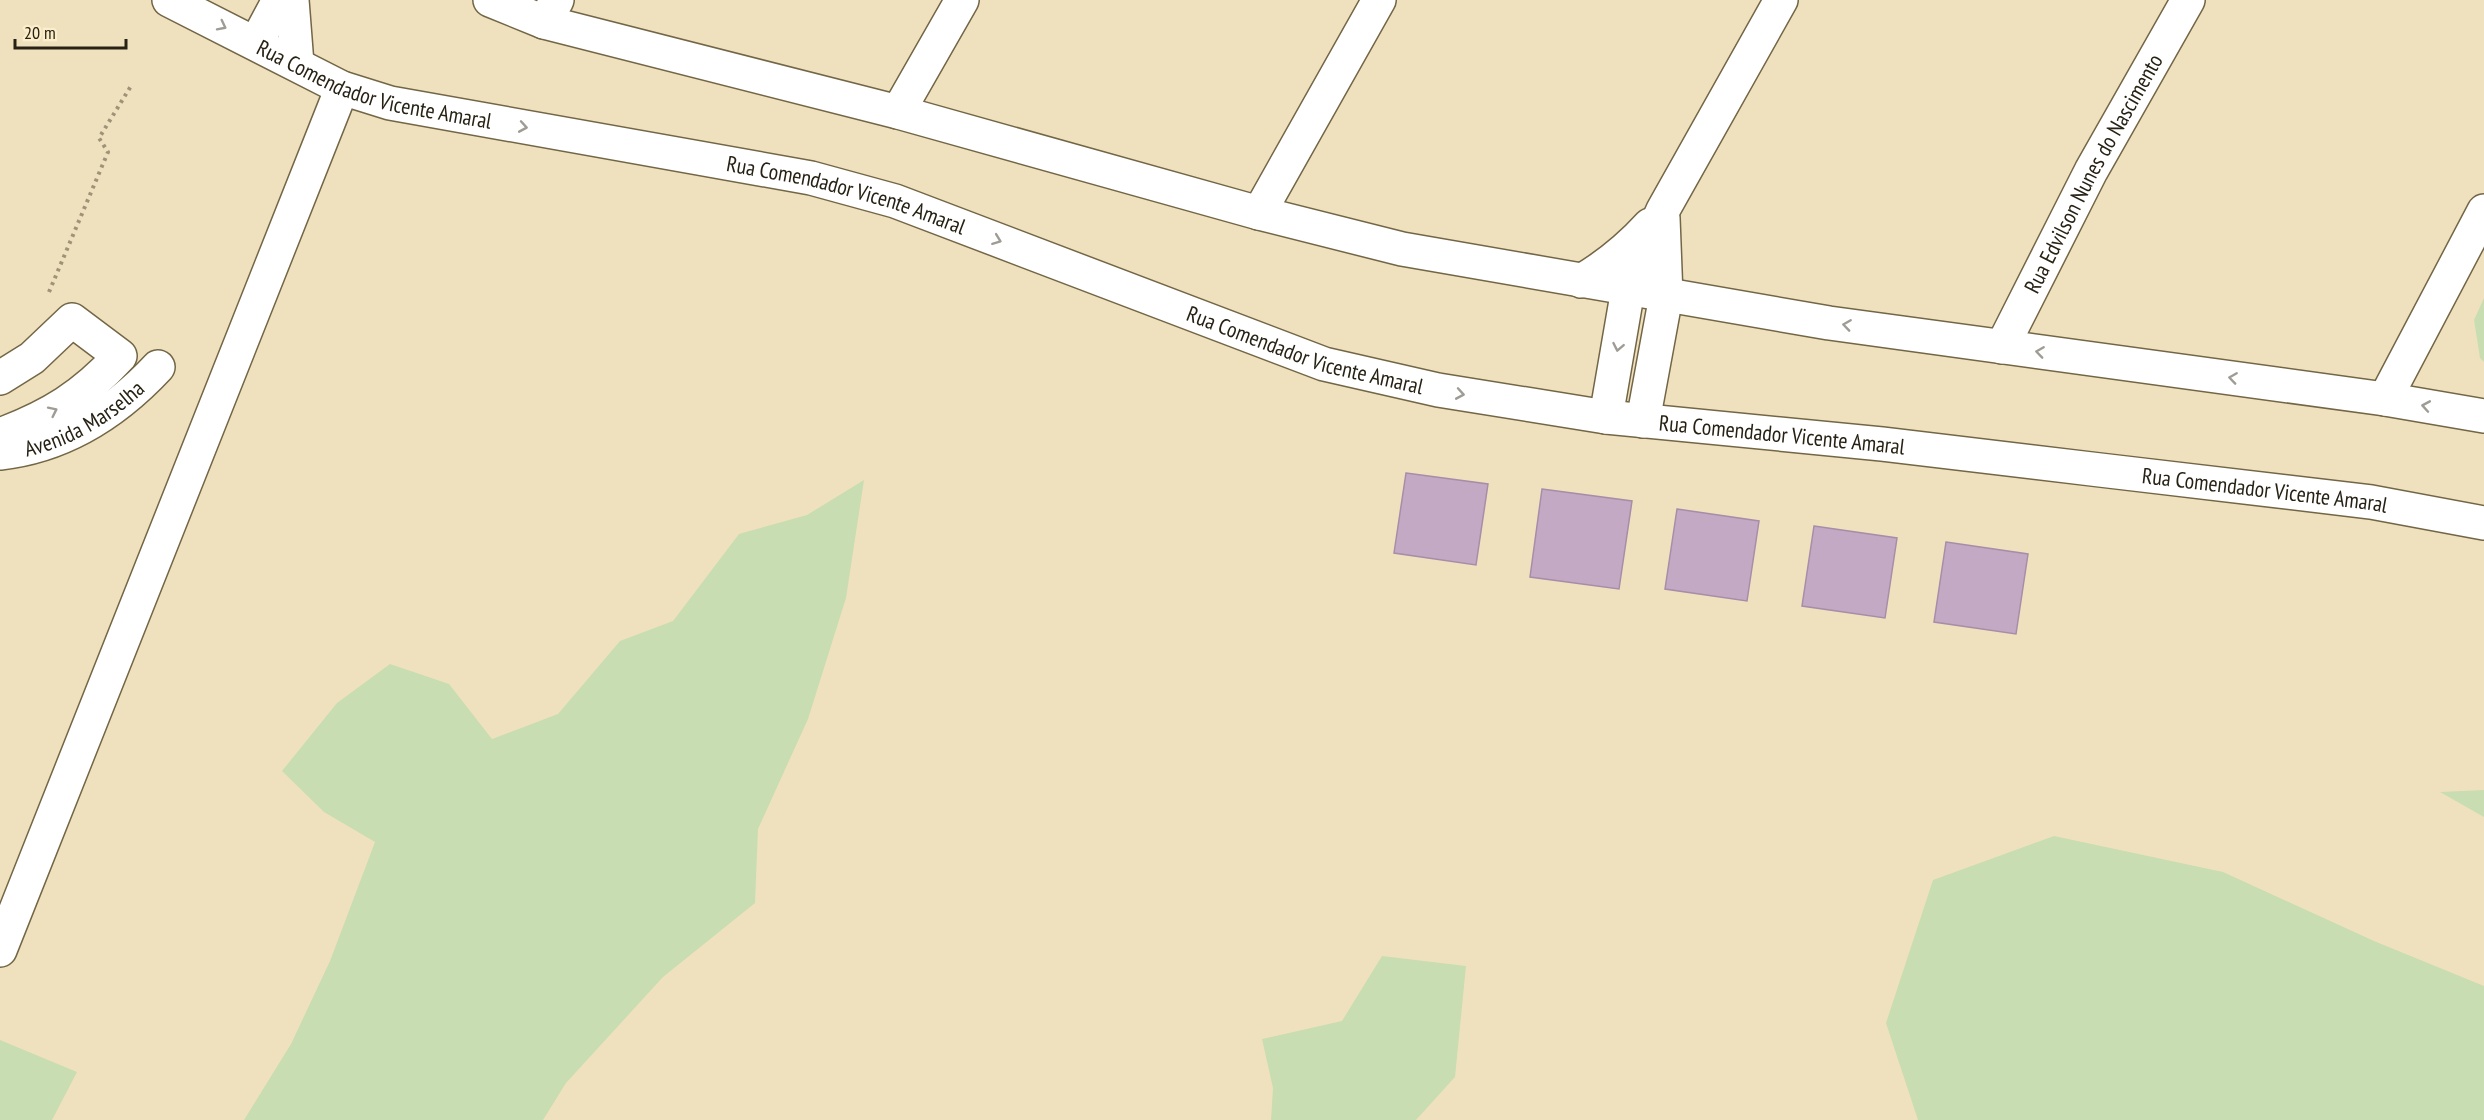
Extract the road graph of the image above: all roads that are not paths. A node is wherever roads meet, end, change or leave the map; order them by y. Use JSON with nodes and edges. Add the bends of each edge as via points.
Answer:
{"nodes":[{"id":1,"x":169,"y":0,"type":"edge"},
{"id":2,"x":279,"y":0,"type":"edge"},
{"id":3,"x":290,"y":0,"type":"edge"},
{"id":4,"x":490,"y":0,"type":"edge"},
{"id":5,"x":962,"y":0,"type":"edge"},
{"id":6,"x":1378,"y":0,"type":"edge"},
{"id":7,"x":1781,"y":0,"type":"edge"},
{"id":8,"x":2188,"y":0,"type":"edge"},
{"id":9,"x":551,"y":11,"type":"edge"},
{"id":10,"x":277,"y":54,"type":"junction"},
{"id":11,"x":342,"y":88,"type":"junction"},
{"id":12,"x":898,"y":112,"type":"junction"},
{"id":13,"x":1663,"y":210,"type":"junction"},
{"id":14,"x":2484,"y":211,"type":"edge"},
{"id":15,"x":1259,"y":213,"type":"junction"},
{"id":16,"x":1581,"y":281,"type":"junction"},
{"id":17,"x":1628,"y":289,"type":"junction"},
{"id":18,"x":1666,"y":296,"type":"junction"},
{"id":19,"x":2002,"y":347,"type":"junction"},
{"id":20,"x":158,"y":367,"type":"dead end"},
{"id":21,"x":0,"y":378,"type":"edge"},
{"id":22,"x":2385,"y":399,"type":"junction"},
{"id":23,"x":2484,"y":416,"type":"edge"},
{"id":24,"x":1606,"y":417,"type":"junction"},
{"id":25,"x":1643,"y":421,"type":"junction"},
{"id":26,"x":0,"y":435,"type":"edge"},
{"id":27,"x":0,"y":453,"type":"edge"},
{"id":28,"x":2484,"y":522,"type":"edge"},
{"id":29,"x":0,"y":950,"type":"edge"}],
"edges":[{"from":1,"to":10,"type":"main road","name":"Rua Comendador Vicente Amaral","one_way":true},
{"from":2,"to":10,"type":"main road"},
{"from":3,"to":10,"type":"main road"},
{"from":4,"to":9,"type":"main road"},
{"from":5,"to":12,"type":"main road"},
{"from":6,"to":15,"type":"main road"},
{"from":7,"to":13,"type":"main road"},
{"from":8,"to":19,"type":"main road","name":"Rua Edvilson Nunes do Nascimento","via":[[2091,171]]},
{"from":9,"to":12,"type":"main road"},
{"from":10,"to":11,"type":"main road","name":"Rua Comendador Vicente Amaral"},
{"from":11,"to":24,"type":"main road","name":"Rua Comendador Vicente Amaral","one_way":true,"via":[[390,103],[811,178],[895,201],[1324,364],[1438,390]]},
{"from":11,"to":29,"type":"main road"},
{"from":12,"to":15,"type":"main road"},
{"from":13,"to":16,"type":"main road","via":[[1633,243]]},
{"from":13,"to":17,"type":"main road"},
{"from":13,"to":18,"type":"main road"},
{"from":14,"to":22,"type":"main road"},
{"from":15,"to":16,"type":"main road","via":[[1402,249]]},
{"from":16,"to":17,"type":"main road"},
{"from":17,"to":18,"type":"main road"},
{"from":17,"to":24,"type":"main road","one_way":true},
{"from":19,"to":18,"type":"main road","one_way":true},
{"from":18,"to":25,"type":"main road"},
{"from":22,"to":19,"type":"main road","one_way":true},
{"from":20,"to":27,"type":"main road","name":"Avenida Marselha","via":[[120,404],[68,436]]},
{"from":26,"to":21,"type":"main road","name":"Avenida Marselha","one_way":true,"via":[[59,409],[95,383],[120,356],[72,320],[32,357]]},
{"from":23,"to":22,"type":"main road","one_way":true},
{"from":24,"to":25,"type":"main road","name":"Rua Comendador Vicente Amaral"},
{"from":25,"to":28,"type":"main road","name":"Rua Comendador Vicente Amaral","via":[[1882,444],[2289,492]]}]}
